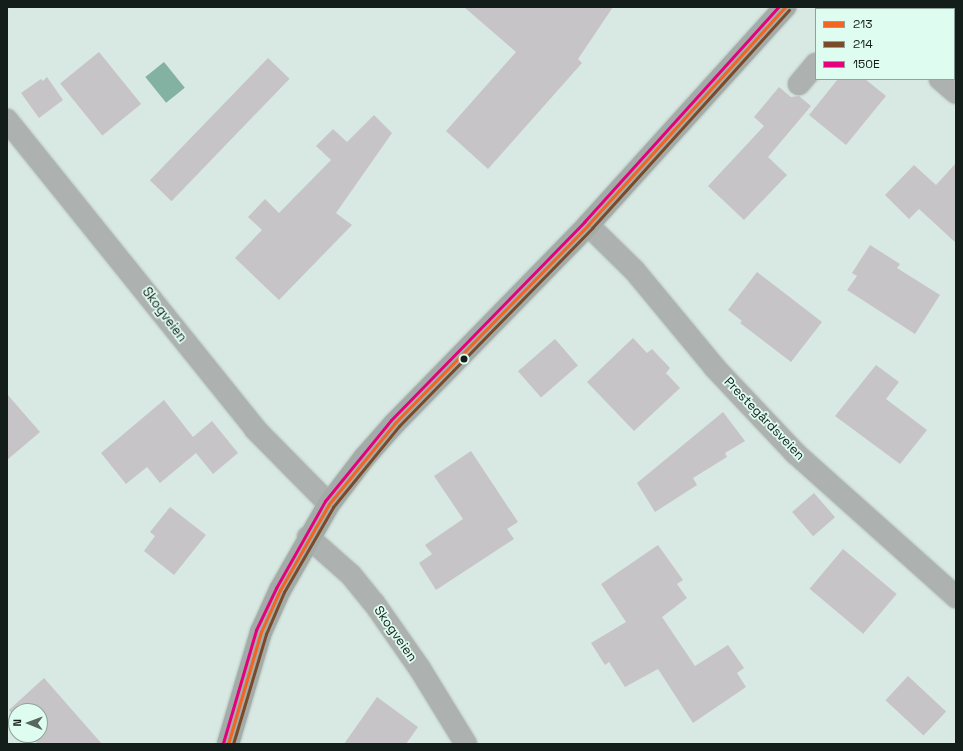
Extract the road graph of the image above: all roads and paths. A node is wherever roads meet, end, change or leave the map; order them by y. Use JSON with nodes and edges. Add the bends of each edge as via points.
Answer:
{"nodes":[{"id":1,"x":785,"y":7,"type":"edge"},
{"id":2,"x":815,"y":65,"type":"edge"},
{"id":3,"x":941,"y":80,"type":"edge"},
{"id":4,"x":799,"y":84,"type":"dead end"},
{"id":5,"x":956,"y":93,"type":"edge"},
{"id":6,"x":7,"y":120,"type":"edge"},
{"id":7,"x":588,"y":225,"type":"junction"},
{"id":8,"x":329,"y":504,"type":"junction"},
{"id":9,"x":308,"y":538,"type":"junction"},
{"id":10,"x":956,"y":598,"type":"edge"},
{"id":11,"x":228,"y":744,"type":"edge"},
{"id":12,"x":466,"y":744,"type":"edge"}],
"edges":[{"from":1,"to":7,"type":"main road"},
{"from":2,"to":4,"type":"street"},
{"from":3,"to":5,"type":"street"},
{"from":6,"to":8,"type":"street","name":"Skogveien","via":[[250,423]]},
{"from":7,"to":8,"type":"main road","via":[[395,423]]},
{"from":7,"to":10,"type":"street","name":"Prestegårdsveien","via":[[634,270],[715,368],[795,453]]},
{"from":8,"to":9,"type":"main road"},
{"from":9,"to":11,"type":"main road","via":[[261,632]]},
{"from":9,"to":12,"type":"street","name":"Skogveien","via":[[350,575],[374,603]]}]}
